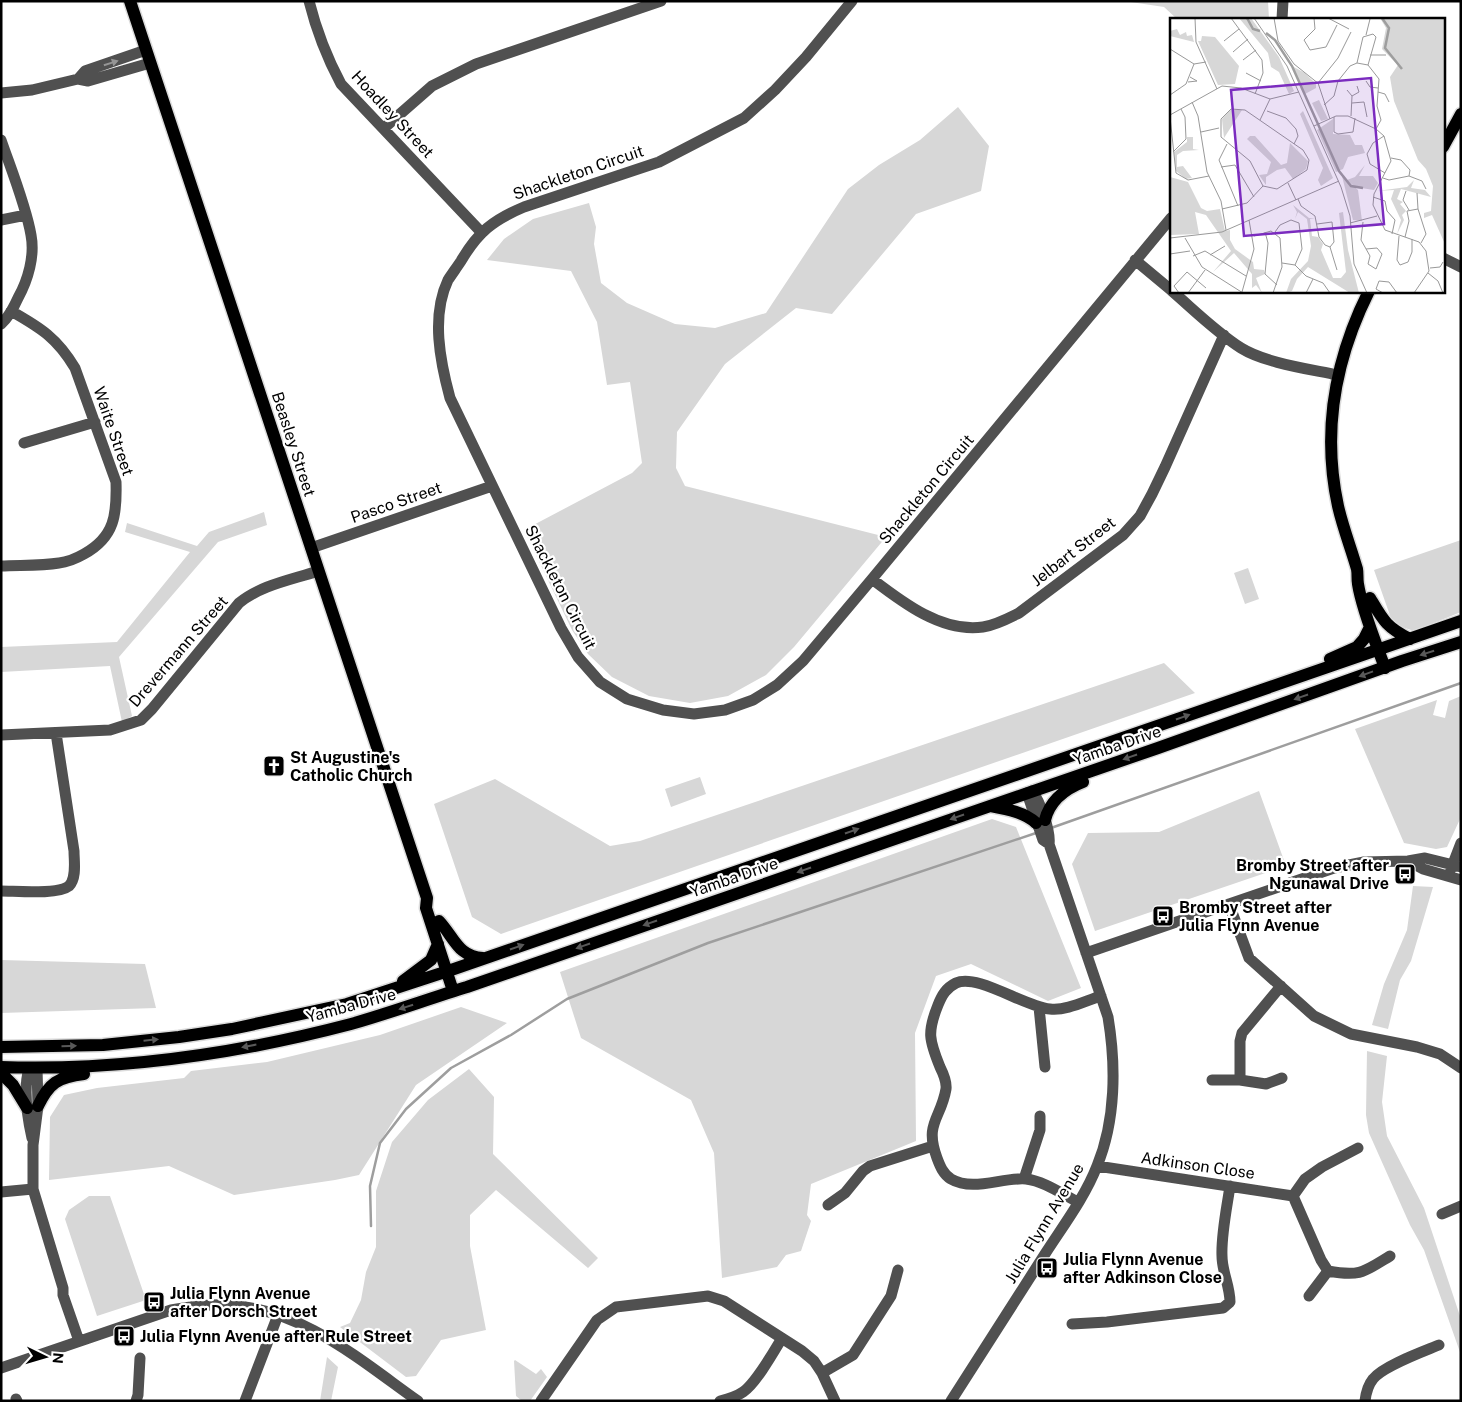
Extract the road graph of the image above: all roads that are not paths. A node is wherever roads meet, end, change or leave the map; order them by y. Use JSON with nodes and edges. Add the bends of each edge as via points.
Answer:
{"nodes":[{"id":1,"x":130,"y":1,"type":"edge"},
{"id":2,"x":309,"y":1,"type":"edge"},
{"id":3,"x":660,"y":1,"type":"edge"},
{"id":4,"x":852,"y":1,"type":"edge"},
{"id":5,"x":1283,"y":1,"type":"edge"},
{"id":6,"x":1282,"y":18,"type":"edge"},
{"id":7,"x":146,"y":50,"type":"junction"},
{"id":8,"x":150,"y":63,"type":"junction"},
{"id":9,"x":78,"y":80,"type":"junction"},
{"id":10,"x":1,"y":93,"type":"edge"},
{"id":11,"x":1461,"y":114,"type":"edge"},
{"id":12,"x":384,"y":128,"type":"junction"},
{"id":13,"x":1,"y":140,"type":"edge"},
{"id":14,"x":1444,"y":145,"type":"edge"},
{"id":15,"x":26,"y":214,"type":"junction"},
{"id":16,"x":1170,"y":219,"type":"edge"},
{"id":17,"x":1,"y":220,"type":"edge"},
{"id":18,"x":481,"y":232,"type":"junction"},
{"id":19,"x":1444,"y":258,"type":"edge"},
{"id":20,"x":1135,"y":260,"type":"junction"},
{"id":21,"x":1461,"y":267,"type":"edge"},
{"id":22,"x":1170,"y":290,"type":"edge"},
{"id":23,"x":1172,"y":292,"type":"edge"},
{"id":24,"x":1368,"y":292,"type":"edge"},
{"id":25,"x":11,"y":311,"type":"junction"},
{"id":26,"x":1,"y":324,"type":"edge"},
{"id":27,"x":1224,"y":335,"type":"junction"},
{"id":28,"x":1337,"y":375,"type":"junction"},
{"id":29,"x":95,"y":422,"type":"junction"},
{"id":30,"x":24,"y":443,"type":"dead end"},
{"id":31,"x":492,"y":486,"type":"junction"},
{"id":32,"x":311,"y":548,"type":"junction"},
{"id":33,"x":1,"y":566,"type":"edge"},
{"id":34,"x":318,"y":570,"type":"junction"},
{"id":35,"x":1357,"y":571,"type":"junction"},
{"id":36,"x":872,"y":578,"type":"junction"},
{"id":37,"x":1370,"y":598,"type":"junction"},
{"id":38,"x":1461,"y":621,"type":"edge"},
{"id":39,"x":1370,"y":627,"type":"junction"},
{"id":40,"x":1410,"y":639,"type":"junction"},
{"id":41,"x":1461,"y":642,"type":"edge"},
{"id":42,"x":1382,"y":648,"type":"junction"},
{"id":43,"x":1389,"y":666,"type":"junction"},
{"id":44,"x":1315,"y":672,"type":"junction"},
{"id":45,"x":56,"y":733,"type":"junction"},
{"id":46,"x":1,"y":735,"type":"edge"},
{"id":47,"x":1042,"y":766,"type":"junction"},
{"id":48,"x":1103,"y":767,"type":"junction"},
{"id":49,"x":1029,"y":791,"type":"junction"},
{"id":50,"x":955,"y":796,"type":"junction"},
{"id":51,"x":989,"y":806,"type":"junction"},
{"id":52,"x":1040,"y":822,"type":"junction"},
{"id":53,"x":1461,"y":843,"type":"edge"},
{"id":54,"x":1424,"y":863,"type":"junction"},
{"id":55,"x":1457,"y":865,"type":"edge"},
{"id":56,"x":1449,"y":875,"type":"junction"},
{"id":57,"x":1461,"y":880,"type":"edge"},
{"id":58,"x":1,"y":891,"type":"edge"},
{"id":59,"x":427,"y":898,"type":"junction"},
{"id":60,"x":1229,"y":904,"type":"junction"},
{"id":61,"x":439,"y":921,"type":"junction"},
{"id":62,"x":438,"y":944,"type":"junction"},
{"id":63,"x":1086,"y":953,"type":"junction"},
{"id":64,"x":484,"y":958,"type":"junction"},
{"id":65,"x":450,"y":970,"type":"junction"},
{"id":66,"x":1281,"y":986,"type":"junction"},
{"id":67,"x":457,"y":990,"type":"junction"},
{"id":68,"x":384,"y":992,"type":"junction"},
{"id":69,"x":1101,"y":996,"type":"junction"},
{"id":70,"x":1039,"y":1007,"type":"junction"},
{"id":71,"x":1,"y":1047,"type":"edge"},
{"id":72,"x":32,"y":1047,"type":"junction"},
{"id":73,"x":108,"y":1066,"type":"junction"},
{"id":74,"x":1,"y":1067,"type":"edge"},
{"id":75,"x":1045,"y":1067,"type":"dead end"},
{"id":76,"x":33,"y":1068,"type":"junction"},
{"id":77,"x":1461,"y":1068,"type":"edge"},
{"id":78,"x":1,"y":1073,"type":"edge"},
{"id":79,"x":1282,"y":1078,"type":"dead end"},
{"id":80,"x":1212,"y":1080,"type":"dead end"},
{"id":81,"x":1240,"y":1080,"type":"junction"},
{"id":82,"x":32,"y":1107,"type":"junction"},
{"id":83,"x":1040,"y":1116,"type":"dead end"},
{"id":84,"x":933,"y":1146,"type":"junction"},
{"id":85,"x":1358,"y":1148,"type":"dead end"},
{"id":86,"x":1097,"y":1166,"type":"junction"},
{"id":87,"x":1024,"y":1179,"type":"junction"},
{"id":88,"x":1230,"y":1186,"type":"junction"},
{"id":89,"x":1,"y":1192,"type":"edge"},
{"id":90,"x":34,"y":1193,"type":"junction"},
{"id":91,"x":1294,"y":1196,"type":"junction"},
{"id":92,"x":1078,"y":1202,"type":"junction"},
{"id":93,"x":828,"y":1205,"type":"dead end"},
{"id":94,"x":1461,"y":1206,"type":"edge"},
{"id":95,"x":1442,"y":1214,"type":"dead end"},
{"id":96,"x":1390,"y":1256,"type":"dead end"},
{"id":97,"x":898,"y":1270,"type":"dead end"},
{"id":98,"x":1328,"y":1271,"type":"junction"},
{"id":99,"x":1308,"y":1296,"type":"dead end"},
{"id":100,"x":278,"y":1315,"type":"junction"},
{"id":101,"x":1072,"y":1324,"type":"dead end"},
{"id":102,"x":782,"y":1338,"type":"junction"},
{"id":103,"x":82,"y":1340,"type":"junction"},
{"id":104,"x":1439,"y":1345,"type":"dead end"},
{"id":105,"x":140,"y":1358,"type":"dead end"},
{"id":106,"x":1,"y":1368,"type":"edge"},
{"id":107,"x":822,"y":1373,"type":"junction"},
{"id":108,"x":136,"y":1401,"type":"edge"},
{"id":109,"x":245,"y":1401,"type":"edge"},
{"id":110,"x":418,"y":1401,"type":"edge"},
{"id":111,"x":541,"y":1401,"type":"edge"},
{"id":112,"x":720,"y":1401,"type":"edge"},
{"id":113,"x":835,"y":1401,"type":"edge"},
{"id":114,"x":951,"y":1401,"type":"edge"},
{"id":115,"x":1365,"y":1401,"type":"edge"}],
"edges":[{"from":1,"to":7,"type":"main road","name":"Beasley Street"},
{"from":2,"to":12,"type":"street","name":"Hoadley Street","via":[[326,57],[341,84]]},
{"from":3,"to":12,"type":"street","via":[[453,74],[432,86]]},
{"from":4,"to":18,"type":"street","name":"Shackleton Circuit","via":[[776,90],[744,118],[659,162],[524,207]]},
{"from":5,"to":6,"type":"street"},
{"from":7,"to":8,"type":"main road","name":"Beasley Street"},
{"from":9,"to":7,"type":"street","one_way":true,"via":[[85,71]]},
{"from":8,"to":9,"type":"street","via":[[88,81]]},
{"from":8,"to":32,"type":"main road","name":"Beasley Street"},
{"from":9,"to":10,"type":"street"},
{"from":11,"to":14,"type":"main road"},
{"from":12,"to":18,"type":"street","name":"Hoadley Street"},
{"from":13,"to":15,"type":"street"},
{"from":15,"to":17,"type":"street"},
{"from":15,"to":25,"type":"street","via":[[31,236],[30,268],[25,286]]},
{"from":16,"to":20,"type":"street","name":"Shackleton Circuit"},
{"from":18,"to":31,"type":"street","name":"Shackleton Circuit","via":[[448,281],[440,308],[439,340],[450,398]]},
{"from":19,"to":21,"type":"street"},
{"from":20,"to":22,"type":"street"},
{"from":20,"to":36,"type":"street","name":"Shackleton Circuit"},
{"from":23,"to":27,"type":"street"},
{"from":24,"to":28,"type":"main road"},
{"from":25,"to":26,"type":"street"},
{"from":25,"to":29,"type":"street","name":"Waite Street","via":[[40,328],[66,352]]},
{"from":27,"to":28,"type":"street","via":[[1256,355]]},
{"from":27,"to":36,"type":"street","name":"Jelbart Street","via":[[1140,516],[1123,535],[1019,613],[983,627],[947,623],[898,599]]},
{"from":28,"to":35,"type":"main road","via":[[1332,420],[1334,484]]},
{"from":29,"to":30,"type":"street"},
{"from":29,"to":33,"type":"street","name":"Waite Street","via":[[116,482],[114,518],[108,534],[97,547],[60,563]]},
{"from":31,"to":32,"type":"street","name":"Pasco Street"},
{"from":31,"to":36,"type":"street","name":"Shackleton Circuit","via":[[578,657],[600,682],[627,699],[663,710],[694,714],[725,710],[753,700],[778,685]]},
{"from":32,"to":34,"type":"main road","name":"Beasley Street"},
{"from":34,"to":45,"type":"street","name":"Drevermann Street","via":[[265,587],[239,603],[141,720],[110,730]]},
{"from":34,"to":59,"type":"main road","name":"Beasley Street"},
{"from":35,"to":37,"type":"main road"},
{"from":35,"to":39,"type":"main road"},
{"from":37,"to":40,"type":"main road","via":[[1392,630]]},
{"from":37,"to":42,"type":"main road"},
{"from":38,"to":40,"type":"main road","name":"Yamba Drive"},
{"from":39,"to":42,"type":"main road"},
{"from":39,"to":44,"type":"main road","via":[[1357,647],[1329,659]]},
{"from":40,"to":42,"type":"main road","name":"Yamba Drive"},
{"from":41,"to":43,"type":"main road","name":"Yamba Drive","one_way":true},
{"from":42,"to":43,"type":"main road"},
{"from":42,"to":44,"type":"main road","name":"Yamba Drive"},
{"from":43,"to":48,"type":"main road","name":"Yamba Drive","one_way":true},
{"from":47,"to":44,"type":"main road","name":"Yamba Drive","one_way":true},
{"from":45,"to":46,"type":"street","name":"Drevermann Street"},
{"from":45,"to":58,"type":"street","via":[[74,851],[72,880],[69,886],[51,891]]},
{"from":47,"to":49,"type":"main road","via":[[1032,777]]},
{"from":47,"to":50,"type":"main road","name":"Yamba Drive"},
{"from":48,"to":49,"type":"main road","name":"Yamba Drive"},
{"from":48,"to":52,"type":"main road","via":[[1086,781],[1058,796]]},
{"from":49,"to":50,"type":"main road","via":[[1014,784],[985,793]]},
{"from":49,"to":51,"type":"main road","name":"Yamba Drive"},
{"from":49,"to":52,"type":"street","name":"Julia Flynn Avenue","via":[[1038,800]]},
{"from":64,"to":50,"type":"main road","name":"Yamba Drive","one_way":true},
{"from":51,"to":52,"type":"main road"},
{"from":51,"to":67,"type":"main road","name":"Yamba Drive","one_way":true},
{"from":52,"to":63,"type":"street","name":"Julia Flynn Avenue","via":[[1042,840],[1049,844]]},
{"from":53,"to":55,"type":"street"},
{"from":54,"to":55,"type":"street"},
{"from":54,"to":56,"type":"street"},
{"from":54,"to":60,"type":"street","via":[[1406,860],[1364,862],[1334,868]]},
{"from":55,"to":56,"type":"street"},
{"from":56,"to":57,"type":"street"},
{"from":59,"to":61,"type":"main road","name":"Beasley Street","via":[[434,906]]},
{"from":59,"to":62,"type":"main road","name":"Beasley Street","via":[[426,908]]},
{"from":60,"to":63,"type":"street"},
{"from":60,"to":66,"type":"street","via":[[1248,958]]},
{"from":61,"to":64,"type":"main road","via":[[460,950],[476,958]]},
{"from":61,"to":65,"type":"main road","name":"Beasley Street"},
{"from":62,"to":65,"type":"main road","name":"Beasley Street"},
{"from":62,"to":68,"type":"main road","via":[[429,961]]},
{"from":63,"to":69,"type":"street","name":"Julia Flynn Avenue"},
{"from":64,"to":65,"type":"main road","name":"Yamba Drive"},
{"from":65,"to":67,"type":"main road"},
{"from":65,"to":68,"type":"main road","name":"Yamba Drive"},
{"from":66,"to":77,"type":"street","via":[[1314,1016],[1351,1034],[1440,1054]]},
{"from":66,"to":81,"type":"street","via":[[1242,1033]]},
{"from":67,"to":73,"type":"main road","name":"Yamba Drive","one_way":true,"via":[[296,1037],[182,1058]]},
{"from":72,"to":68,"type":"main road","name":"Yamba Drive","one_way":true,"via":[[103,1045],[232,1029]]},
{"from":69,"to":70,"type":"street","via":[[1063,1008]]},
{"from":69,"to":86,"type":"street","name":"Julia Flynn Avenue","via":[[1113,1045],[1113,1073],[1107,1135]]},
{"from":70,"to":75,"type":"street"},
{"from":70,"to":84,"type":"street","via":[[974,981],[958,982],[944,991],[931,1023],[930,1036],[946,1088],[931,1134]]},
{"from":71,"to":72,"type":"main road","name":"Yamba Drive"},
{"from":72,"to":76,"type":"main road"},
{"from":73,"to":76,"type":"main road","name":"Yamba Drive"},
{"from":73,"to":82,"type":"main road","via":[[59,1079]]},
{"from":74,"to":76,"type":"main road","name":"Yamba Drive"},
{"from":76,"to":82,"type":"street","via":[[26,1080]]},
{"from":78,"to":82,"type":"main road"},
{"from":79,"to":81,"type":"street","via":[[1266,1084]]},
{"from":80,"to":81,"type":"street"},
{"from":82,"to":90,"type":"street","via":[[28,1120],[34,1145]]},
{"from":83,"to":87,"type":"street","via":[[1040,1130]]},
{"from":84,"to":87,"type":"street","via":[[942,1170],[960,1183]]},
{"from":84,"to":93,"type":"street","via":[[870,1166],[845,1193]]},
{"from":85,"to":91,"type":"street","via":[[1322,1167],[1305,1180]]},
{"from":86,"to":88,"type":"street","name":"Adkinson Close"},
{"from":86,"to":92,"type":"street","name":"Julia Flynn Avenue"},
{"from":87,"to":92,"type":"street"},
{"from":88,"to":91,"type":"street","name":"Adkinson Close"},
{"from":88,"to":101,"type":"street","via":[[1221,1253],[1233,1305]]},
{"from":89,"to":90,"type":"street"},
{"from":90,"to":103,"type":"street","via":[[63,1288],[62,1295]]},
{"from":91,"to":98,"type":"street"},
{"from":92,"to":114,"type":"street","name":"Julia Flynn Avenue"},
{"from":94,"to":95,"type":"street"},
{"from":96,"to":98,"type":"street","via":[[1362,1273]]},
{"from":97,"to":107,"type":"street","via":[[891,1296],[853,1355]]},
{"from":98,"to":99,"type":"street"},
{"from":100,"to":103,"type":"street","via":[[254,1308],[200,1305],[171,1310]]},
{"from":100,"to":109,"type":"street"},
{"from":100,"to":110,"type":"street","via":[[323,1336]]},
{"from":102,"to":107,"type":"street","via":[[814,1361]]},
{"from":102,"to":111,"type":"street","via":[[724,1301],[708,1296],[616,1308],[597,1320]]},
{"from":102,"to":112,"type":"street","via":[[751,1386],[732,1398]]},
{"from":103,"to":106,"type":"street"},
{"from":104,"to":115,"type":"street","via":[[1383,1370],[1373,1379]]},
{"from":105,"to":108,"type":"street"},
{"from":107,"to":113,"type":"street"}]}
